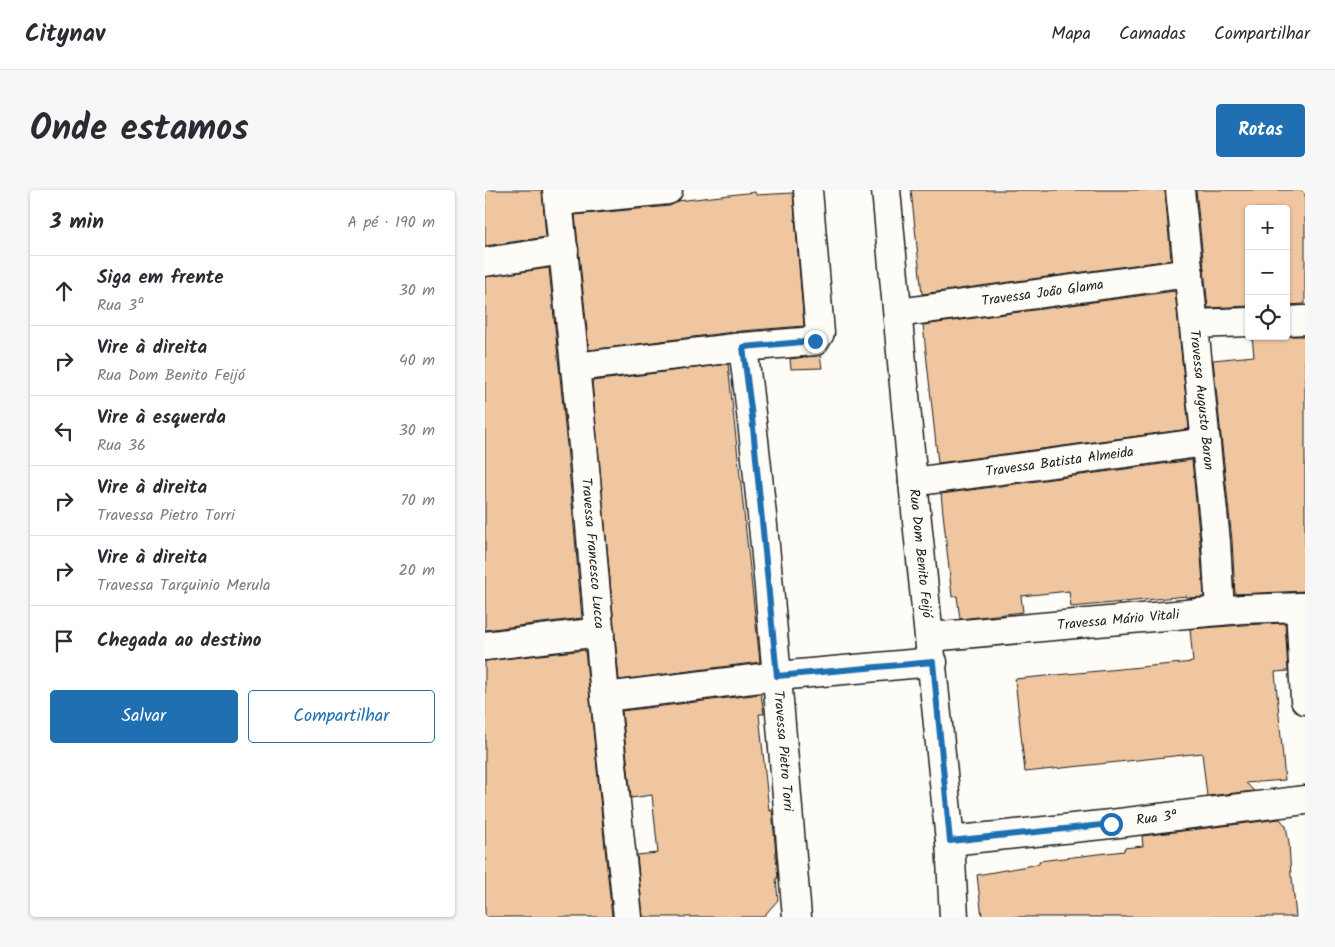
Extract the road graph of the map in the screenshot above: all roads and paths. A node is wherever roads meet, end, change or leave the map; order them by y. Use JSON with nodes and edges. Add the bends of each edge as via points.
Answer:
{"nodes":[{"id":1,"x":668,"y":190,"type":"edge"},
{"id":2,"x":808,"y":190,"type":"edge"},
{"id":3,"x":886,"y":190,"type":"edge"},
{"id":4,"x":1180,"y":190,"type":"edge"},
{"id":5,"x":558,"y":196,"type":"edge"},
{"id":6,"x":564,"y":250,"type":"junction"},
{"id":7,"x":485,"y":262,"type":"edge"},
{"id":8,"x":1189,"y":273,"type":"junction"},
{"id":9,"x":897,"y":313,"type":"junction"},
{"id":10,"x":1305,"y":320,"type":"edge"},
{"id":11,"x":1290,"y":321,"type":"edge"},
{"id":12,"x":1245,"y":322,"type":"edge"},
{"id":13,"x":1193,"y":324,"type":"junction"},
{"id":14,"x":743,"y":347,"type":"junction"},
{"id":15,"x":575,"y":367,"type":"junction"},
{"id":16,"x":1206,"y":442,"type":"junction"},
{"id":17,"x":913,"y":482,"type":"junction"},
{"id":18,"x":1302,"y":607,"type":"edge"},
{"id":19,"x":1220,"y":611,"type":"junction"},
{"id":20,"x":600,"y":632,"type":"junction"},
{"id":21,"x":485,"y":646,"type":"edge"},
{"id":22,"x":932,"y":650,"type":"junction"},
{"id":23,"x":777,"y":676,"type":"junction"},
{"id":24,"x":605,"y":697,"type":"junction"},
{"id":25,"x":1305,"y":700,"type":"edge"},
{"id":26,"x":1305,"y":800,"type":"edge"},
{"id":27,"x":950,"y":841,"type":"junction"},
{"id":28,"x":627,"y":917,"type":"edge"},
{"id":29,"x":797,"y":917,"type":"edge"},
{"id":30,"x":954,"y":917,"type":"edge"}],
"edges":[{"from":1,"to":5,"type":"street"},
{"from":2,"to":14,"type":"street","via":[[818,339]]},
{"from":3,"to":9,"type":"street","name":"Rua Dom Benito Feijó"},
{"from":4,"to":8,"type":"street","name":"Travessa Augusto Baron"},
{"from":5,"to":6,"type":"street","name":"Travessa Francesco Lucca"},
{"from":6,"to":7,"type":"street"},
{"from":6,"to":15,"type":"street","name":"Travessa Francesco Lucca"},
{"from":8,"to":9,"type":"street","name":"Travessa João Glama"},
{"from":8,"to":13,"type":"street","name":"Travessa Augusto Baron"},
{"from":9,"to":17,"type":"street","name":"Rua Dom Benito Feijó"},
{"from":10,"to":11,"type":"street"},
{"from":12,"to":13,"type":"street"},
{"from":13,"to":16,"type":"street","name":"Travessa Augusto Baron"},
{"from":14,"to":15,"type":"street"},
{"from":14,"to":23,"type":"street","name":"Travessa Pietro Torri"},
{"from":15,"to":20,"type":"street","name":"Travessa Francesco Lucca"},
{"from":16,"to":17,"type":"street","name":"Travessa Batista Almeida"},
{"from":16,"to":19,"type":"street","name":"Travessa Augusto Baron"},
{"from":17,"to":22,"type":"street","name":"Rua Dom Benito Feijó"},
{"from":18,"to":19,"type":"street","name":"Travessa Mário Vitali"},
{"from":18,"to":25,"type":"street"},
{"from":19,"to":22,"type":"street","name":"Travessa Mário Vitali"},
{"from":20,"to":21,"type":"street"},
{"from":20,"to":24,"type":"street","name":"Travessa Francesco Lucca"},
{"from":22,"to":23,"type":"street","name":"Travessa Mário Vitali"},
{"from":22,"to":27,"type":"street","name":"Rua Dom Benito Feijó"},
{"from":23,"to":24,"type":"street","name":"Travessa Mário Vitali"},
{"from":23,"to":29,"type":"street","name":"Travessa Pietro Torri"},
{"from":24,"to":28,"type":"street","name":"Travessa Francesco Lucca"},
{"from":26,"to":27,"type":"street","name":"Rua 3ª"},
{"from":27,"to":30,"type":"street","name":"Rua Dom Benito Feijó"}]}
